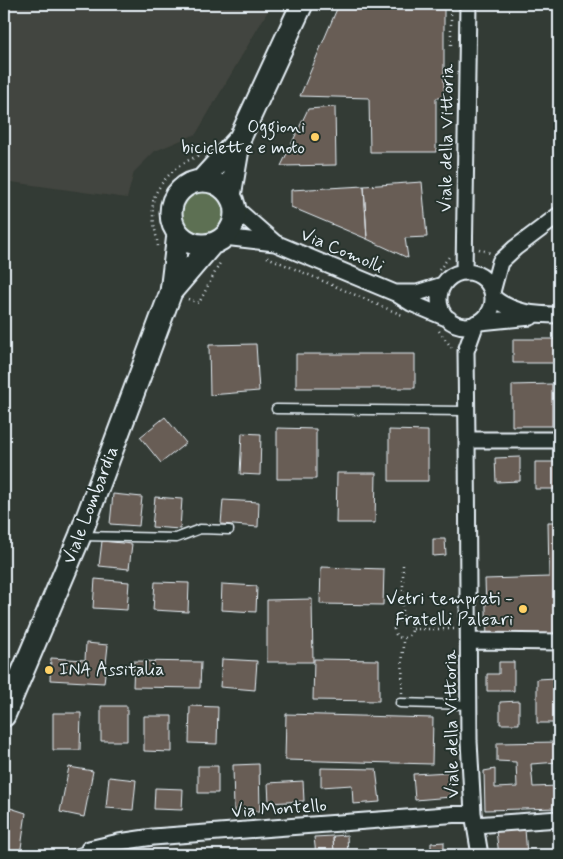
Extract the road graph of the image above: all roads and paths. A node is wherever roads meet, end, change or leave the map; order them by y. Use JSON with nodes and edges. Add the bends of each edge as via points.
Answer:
{"nodes":[{"id":1,"x":302,"y":4,"type":"edge"},
{"id":2,"x":451,"y":4,"type":"edge"},
{"id":3,"x":468,"y":4,"type":"edge"},
{"id":4,"x":452,"y":53,"type":"dead end"},
{"id":5,"x":240,"y":138,"type":"junction"},
{"id":6,"x":201,"y":181,"type":"junction"},
{"id":7,"x":232,"y":202,"type":"junction"},
{"id":8,"x":559,"y":216,"type":"edge"},
{"id":9,"x":178,"y":234,"type":"junction"},
{"id":10,"x":275,"y":243,"type":"junction"},
{"id":11,"x":220,"y":247,"type":"junction"},
{"id":12,"x":474,"y":248,"type":"dead end"},
{"id":13,"x":452,"y":252,"type":"dead end"},
{"id":14,"x":264,"y":256,"type":"dead end"},
{"id":15,"x":497,"y":259,"type":"junction"},
{"id":16,"x":469,"y":273,"type":"junction"},
{"id":17,"x":440,"y":279,"type":"junction"},
{"id":18,"x":171,"y":292,"type":"junction"},
{"id":19,"x":395,"y":293,"type":"junction"},
{"id":20,"x":493,"y":295,"type":"junction"},
{"id":21,"x":539,"y":315,"type":"junction"},
{"id":22,"x":559,"y":315,"type":"edge"},
{"id":23,"x":408,"y":318,"type":"dead end"},
{"id":24,"x":451,"y":321,"type":"junction"},
{"id":25,"x":478,"y":322,"type":"junction"},
{"id":26,"x":432,"y":328,"type":"dead end"},
{"id":27,"x":460,"y":351,"type":"junction"},
{"id":28,"x":276,"y":410,"type":"dead end"},
{"id":29,"x":467,"y":411,"type":"junction"},
{"id":30,"x":467,"y":440,"type":"junction"},
{"id":31,"x":559,"y":440,"type":"edge"},
{"id":32,"x":229,"y":530,"type":"dead end"},
{"id":33,"x":80,"y":536,"type":"junction"},
{"id":34,"x":403,"y":565,"type":"dead end"},
{"id":35,"x":403,"y":619,"type":"junction"},
{"id":36,"x":413,"y":629,"type":"junction"},
{"id":37,"x":465,"y":635,"type":"junction"},
{"id":38,"x":403,"y":639,"type":"junction"},
{"id":39,"x":559,"y":642,"type":"edge"},
{"id":40,"x":401,"y":700,"type":"joint"},
{"id":41,"x":469,"y":705,"type":"junction"},
{"id":42,"x":4,"y":716,"type":"edge"},
{"id":43,"x":559,"y":818,"type":"edge"},
{"id":44,"x":474,"y":819,"type":"junction"},
{"id":45,"x":89,"y":852,"type":"edge"},
{"id":46,"x":71,"y":855,"type":"edge"},
{"id":47,"x":480,"y":855,"type":"edge"}],
"edges":[{"from":1,"to":5,"type":"main road"},
{"from":2,"to":4,"type":"path"},
{"from":3,"to":16,"type":"street","name":"Viale della Vittoria"},
{"from":5,"to":6,"type":"main road"},
{"from":5,"to":7,"type":"main road"},
{"from":6,"to":7,"type":"main road","via":[[213,182],[223,188]]},
{"from":6,"to":9,"type":"main road","via":[[180,190],[173,200],[170,212]]},
{"from":7,"to":10,"type":"street","name":"Via Comolli"},
{"from":7,"to":11,"type":"main road","via":[[235,218]]},
{"from":8,"to":15,"type":"street"},
{"from":9,"to":11,"type":"main road","via":[[194,244]]},
{"from":9,"to":18,"type":"main road","name":"Viale Lombardia"},
{"from":10,"to":11,"type":"street","name":"Via Comolli"},
{"from":10,"to":19,"type":"street","name":"Via Comolli"},
{"from":11,"to":18,"type":"main road","name":"Viale Lombardia"},
{"from":11,"to":18,"type":"path","via":[[199,304]]},
{"from":12,"to":15,"type":"path"},
{"from":13,"to":17,"type":"path"},
{"from":14,"to":23,"type":"path"},
{"from":15,"to":16,"type":"street"},
{"from":15,"to":20,"type":"street"},
{"from":16,"to":17,"type":"street","name":"Via Comolli"},
{"from":16,"to":20,"type":"street","name":"Via Comolli","via":[[486,280]]},
{"from":17,"to":19,"type":"street","name":"Via Comolli","via":[[417,293]]},
{"from":17,"to":24,"type":"street","via":[[440,302],[443,313]]},
{"from":18,"to":33,"type":"main road","name":"Viale Lombardia"},
{"from":19,"to":24,"type":"street","name":"Via Comolli"},
{"from":20,"to":21,"type":"street","name":"Via Comolli","via":[[513,310]]},
{"from":20,"to":25,"type":"street","via":[[490,311]]},
{"from":21,"to":22,"type":"street","name":"Via Comolli"},
{"from":21,"to":25,"type":"street","name":"Via Comolli"},
{"from":24,"to":25,"type":"street","name":"Via Comolli","via":[[463,325]]},
{"from":24,"to":27,"type":"street","name":"Viale della Vittoria"},
{"from":25,"to":27,"type":"street","name":"Viale della Vittoria"},
{"from":26,"to":27,"type":"path","via":[[440,331]]},
{"from":27,"to":29,"type":"street","name":"Viale della Vittoria"},
{"from":28,"to":29,"type":"lane"},
{"from":29,"to":30,"type":"street","name":"Viale della Vittoria"},
{"from":30,"to":31,"type":"street"},
{"from":30,"to":37,"type":"street","name":"Viale della Vittoria"},
{"from":32,"to":33,"type":"lane","via":[[200,529],[176,538]]},
{"from":33,"to":42,"type":"main road","name":"Viale Lombardia"},
{"from":34,"to":35,"type":"path"},
{"from":35,"to":36,"type":"path","via":[[410,622]]},
{"from":35,"to":38,"type":"path","via":[[396,622],[393,629],[396,636]]},
{"from":36,"to":37,"type":"path"},
{"from":36,"to":38,"type":"path","via":[[410,636]]},
{"from":37,"to":39,"type":"street"},
{"from":37,"to":41,"type":"street","name":"Viale della Vittoria"},
{"from":38,"to":40,"type":"path"},
{"from":40,"to":41,"type":"lane"},
{"from":41,"to":44,"type":"street","name":"Viale della Vittoria"},
{"from":43,"to":44,"type":"street","name":"Via Montello"},
{"from":44,"to":45,"type":"street","name":"Via Montello","via":[[153,836]]},
{"from":44,"to":47,"type":"street","name":"Viale della Vittoria"},
{"from":45,"to":46,"type":"lane","name":"Via Montello"}]}
